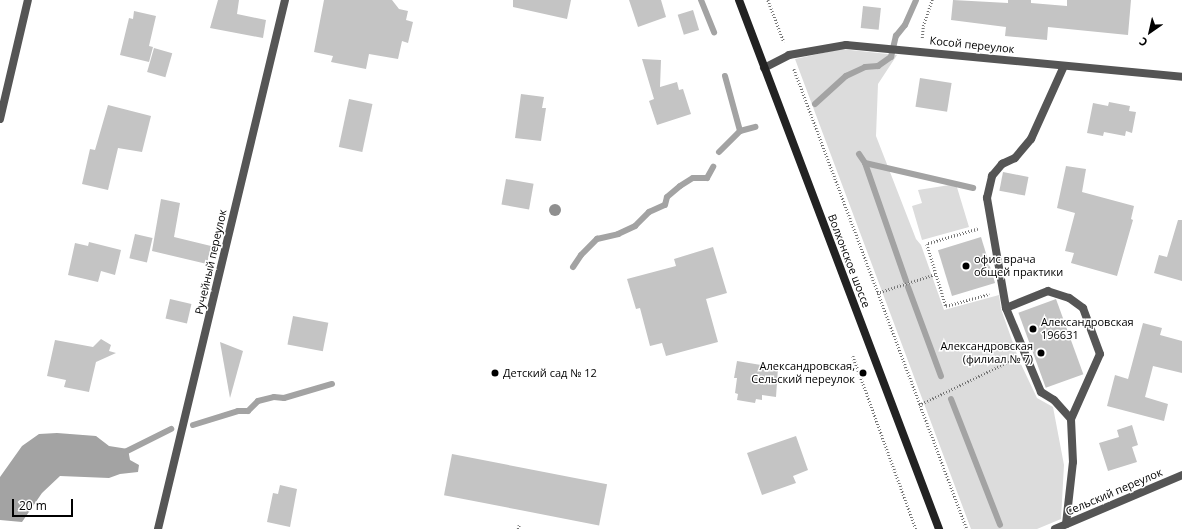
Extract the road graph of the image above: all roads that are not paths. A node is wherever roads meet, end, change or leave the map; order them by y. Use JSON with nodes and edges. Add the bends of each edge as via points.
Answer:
{"nodes":[{"id":1,"x":28,"y":0,"type":"edge"},
{"id":2,"x":285,"y":0,"type":"edge"},
{"id":3,"x":739,"y":0,"type":"edge"},
{"id":4,"x":1064,"y":66,"type":"junction"},
{"id":5,"x":764,"y":68,"type":"junction"},
{"id":6,"x":1182,"y":76,"type":"edge"},
{"id":7,"x":0,"y":119,"type":"edge"},
{"id":8,"x":1006,"y":308,"type":"junction"},
{"id":9,"x":1072,"y":419,"type":"junction"},
{"id":10,"x":1182,"y":475,"type":"edge"},
{"id":11,"x":1066,"y":524,"type":"junction"},
{"id":12,"x":158,"y":529,"type":"edge"},
{"id":13,"x":939,"y":529,"type":"edge"},
{"id":14,"x":1055,"y":529,"type":"edge"}],
"edges":[{"from":1,"to":7,"type":"street"},
{"from":2,"to":12,"type":"street","name":"Ручейный переулок"},
{"from":3,"to":5,"type":"main road","name":"Волхонское шоссе"},
{"from":4,"to":5,"type":"street","name":"Косой переулок","via":[[846,45],[789,56]]},
{"from":4,"to":6,"type":"street","name":"Косой переулок"},
{"from":4,"to":8,"type":"street","via":[[1031,139],[1015,158],[1002,164],[992,176],[987,198]]},
{"from":5,"to":13,"type":"main road","name":"Волхонское шоссе"},
{"from":8,"to":9,"type":"street","via":[[1041,392],[1054,400]]},
{"from":8,"to":9,"type":"street","via":[[1048,291],[1069,298],[1083,308],[1100,354]]},
{"from":9,"to":11,"type":"street","via":[[1073,462]]},
{"from":10,"to":11,"type":"street","name":"Сельский переулок"},
{"from":11,"to":14,"type":"street","name":"Сельский переулок"}]}
